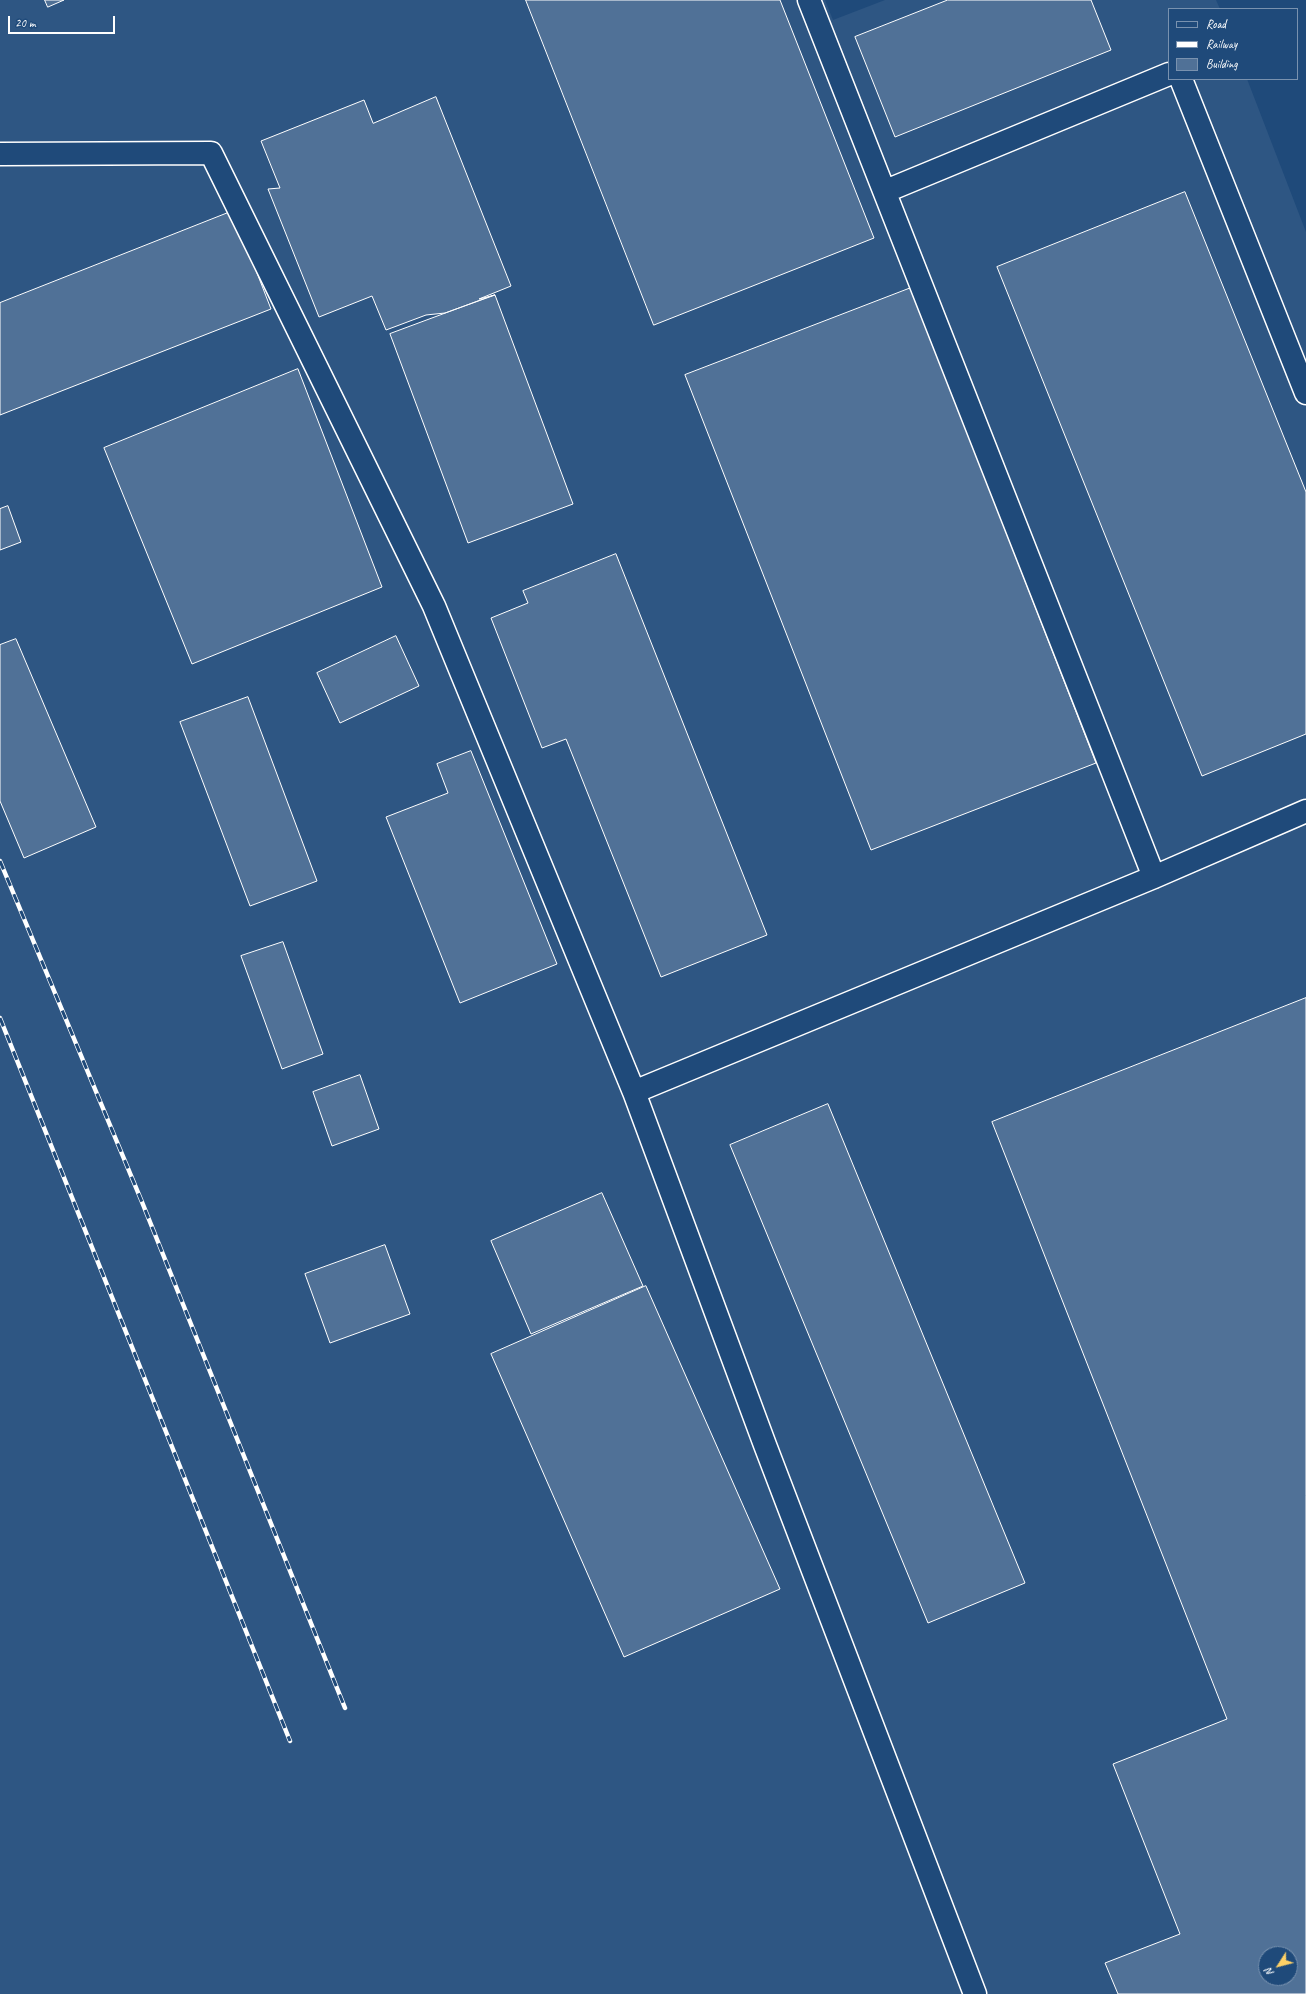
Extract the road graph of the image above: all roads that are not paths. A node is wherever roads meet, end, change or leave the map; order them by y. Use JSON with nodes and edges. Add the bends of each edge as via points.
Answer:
{"nodes":[{"id":1,"x":810,"y":0,"type":"edge"},
{"id":2,"x":1168,"y":74,"type":"edge"},
{"id":3,"x":1181,"y":80,"type":"edge"},
{"id":4,"x":0,"y":154,"type":"edge"},
{"id":5,"x":886,"y":192,"type":"junction"},
{"id":6,"x":1306,"y":393,"type":"edge"},
{"id":7,"x":1306,"y":811,"type":"edge"},
{"id":8,"x":1154,"y":877,"type":"junction"},
{"id":9,"x":634,"y":1092,"type":"junction"},
{"id":10,"x":974,"y":1994,"type":"edge"}],
"edges":[{"from":1,"to":5,"type":"lane"},
{"from":2,"to":5,"type":"lane"},
{"from":3,"to":6,"type":"lane"},
{"from":4,"to":9,"type":"lane","via":[[211,153],[434,606]]},
{"from":5,"to":8,"type":"lane"},
{"from":7,"to":8,"type":"lane"},
{"from":8,"to":9,"type":"lane"},
{"from":9,"to":10,"type":"lane"}]}
